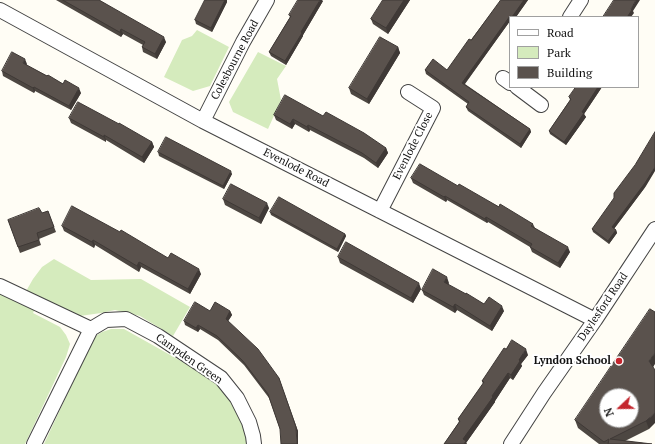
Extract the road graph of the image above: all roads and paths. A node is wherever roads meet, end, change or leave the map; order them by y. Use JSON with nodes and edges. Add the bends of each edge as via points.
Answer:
{"nodes":[{"id":1,"x":267,"y":0,"type":"edge"},
{"id":2,"x":582,"y":0,"type":"edge"},
{"id":3,"x":0,"y":10,"type":"edge"},
{"id":4,"x":571,"y":16,"type":"edge"},
{"id":5,"x":519,"y":88,"type":"edge"},
{"id":6,"x":408,"y":92,"type":"dead end"},
{"id":7,"x":541,"y":105,"type":"dead end"},
{"id":8,"x":203,"y":121,"type":"junction"},
{"id":9,"x":380,"y":211,"type":"junction"},
{"id":10,"x":655,"y":229,"type":"edge"},
{"id":11,"x":0,"y":286,"type":"edge"},
{"id":12,"x":595,"y":320,"type":"junction"},
{"id":13,"x":91,"y":329,"type":"junction"},
{"id":14,"x":34,"y":444,"type":"edge"},
{"id":15,"x":254,"y":444,"type":"edge"},
{"id":16,"x":511,"y":444,"type":"edge"}],
"edges":[{"from":1,"to":8,"type":"street","name":"Colesbourne Road"},
{"from":2,"to":4,"type":"street"},
{"from":3,"to":8,"type":"street","name":"Evenlode Road"},
{"from":5,"to":7,"type":"street"},
{"from":6,"to":9,"type":"street","name":"Evenlode Close","via":[[433,108]]},
{"from":8,"to":9,"type":"street","name":"Evenlode Road"},
{"from":9,"to":12,"type":"street","name":"Evenlode Road"},
{"from":10,"to":12,"type":"street","name":"Daylesford Road"},
{"from":11,"to":13,"type":"street"},
{"from":12,"to":16,"type":"street","name":"Daylesford Road"},
{"from":13,"to":14,"type":"street"},
{"from":13,"to":15,"type":"street","name":"Campden Green","via":[[106,320],[126,319],[158,336],[221,378],[237,398],[251,429]]}]}
